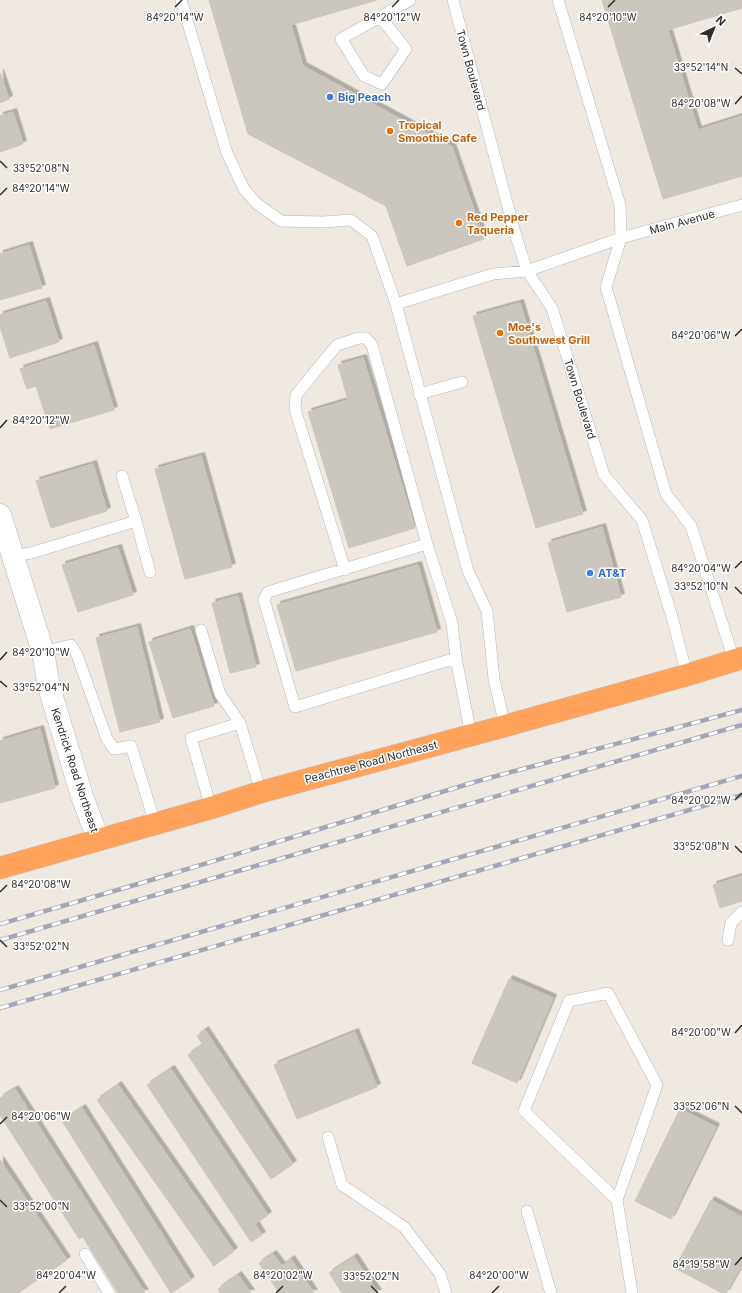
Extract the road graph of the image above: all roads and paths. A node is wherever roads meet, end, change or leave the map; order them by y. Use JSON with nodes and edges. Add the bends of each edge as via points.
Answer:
{"nodes":[{"id":1,"x":181,"y":0,"type":"edge"},
{"id":2,"x":410,"y":0,"type":"edge"},
{"id":3,"x":453,"y":0,"type":"edge"},
{"id":4,"x":558,"y":0,"type":"edge"},
{"id":5,"x":380,"y":17,"type":"junction"},
{"id":6,"x":742,"y":205,"type":"edge"},
{"id":7,"x":621,"y":238,"type":"junction"},
{"id":8,"x":527,"y":271,"type":"junction"},
{"id":9,"x":396,"y":304,"type":"junction"},
{"id":10,"x":462,"y":382,"type":"dead end"},
{"id":11,"x":419,"y":394,"type":"junction"},
{"id":12,"x":122,"y":476,"type":"dead end"},
{"id":13,"x":0,"y":515,"type":"edge"},
{"id":14,"x":136,"y":521,"type":"junction"},
{"id":15,"x":427,"y":544,"type":"junction"},
{"id":16,"x":12,"y":556,"type":"junction"},
{"id":17,"x":345,"y":570,"type":"junction"},
{"id":18,"x":150,"y":572,"type":"dead end"},
{"id":19,"x":201,"y":630,"type":"dead end"},
{"id":20,"x":43,"y":652,"type":"junction"},
{"id":21,"x":456,"y":658,"type":"junction"},
{"id":22,"x":738,"y":659,"type":"edge"},
{"id":23,"x":687,"y":675,"type":"junction"},
{"id":24,"x":240,"y":723,"type":"junction"},
{"id":25,"x":505,"y":726,"type":"junction"},
{"id":26,"x":471,"y":735,"type":"junction"},
{"id":27,"x":261,"y":792,"type":"junction"},
{"id":28,"x":211,"y":808,"type":"junction"},
{"id":29,"x":154,"y":823,"type":"junction"},
{"id":30,"x":98,"y":840,"type":"junction"},
{"id":31,"x":0,"y":868,"type":"edge"},
{"id":32,"x":742,"y":912,"type":"edge"},
{"id":33,"x":728,"y":940,"type":"dead end"},
{"id":34,"x":328,"y":1137,"type":"dead end"},
{"id":35,"x":617,"y":1200,"type":"junction"},
{"id":36,"x":527,"y":1211,"type":"dead end"},
{"id":37,"x":85,"y":1254,"type":"dead end"},
{"id":38,"x":109,"y":1293,"type":"edge"},
{"id":39,"x":446,"y":1293,"type":"edge"},
{"id":40,"x":551,"y":1293,"type":"edge"},
{"id":41,"x":632,"y":1293,"type":"edge"}],
"edges":[{"from":1,"to":9,"type":"lane","via":[[227,154],[244,189],[257,204],[281,221],[351,220],[372,236]]},
{"from":2,"to":5,"type":"lane"},
{"from":3,"to":8,"type":"lane","name":"Town Boulevard"},
{"from":4,"to":7,"type":"lane","via":[[620,205]]},
{"from":5,"to":5,"type":"lane","via":[[341,39],[364,76],[382,84],[406,49]]},
{"from":6,"to":7,"type":"lane","name":"Main Avenue"},
{"from":7,"to":8,"type":"lane","name":"Main Avenue"},
{"from":7,"to":22,"type":"lane","via":[[606,287],[666,494],[691,526]]},
{"from":8,"to":9,"type":"lane","name":"Main Avenue","via":[[493,274]]},
{"from":8,"to":23,"type":"lane","name":"Town Boulevard","via":[[552,308],[604,474],[642,520]]},
{"from":9,"to":11,"type":"lane"},
{"from":10,"to":11,"type":"lane"},
{"from":11,"to":25,"type":"lane","via":[[468,571],[487,611],[494,679]]},
{"from":12,"to":14,"type":"lane"},
{"from":13,"to":16,"type":"street","name":"Kendrick Road Northeast"},
{"from":14,"to":16,"type":"lane","via":[[31,553]]},
{"from":14,"to":18,"type":"lane"},
{"from":15,"to":17,"type":"lane"},
{"from":15,"to":17,"type":"lane","via":[[372,345],[366,338],[358,338],[337,345],[296,395],[295,409]]},
{"from":15,"to":21,"type":"lane","via":[[452,622]]},
{"from":16,"to":20,"type":"street","name":"Kendrick Road Northeast"},
{"from":17,"to":21,"type":"lane","via":[[268,592],[264,600],[295,707]]},
{"from":19,"to":24,"type":"lane","via":[[220,694]]},
{"from":20,"to":29,"type":"lane","via":[[71,645],[77,655],[107,739],[114,749],[131,746]]},
{"from":20,"to":30,"type":"street","name":"Kendrick Road Northeast","via":[[49,687]]},
{"from":21,"to":26,"type":"lane"},
{"from":22,"to":23,"type":"highway","name":"Peachtree Road Northeast"},
{"from":23,"to":25,"type":"highway","name":"Peachtree Road Northeast"},
{"from":24,"to":27,"type":"lane"},
{"from":24,"to":28,"type":"lane","via":[[191,738]]},
{"from":25,"to":26,"type":"highway","name":"Peachtree Road Northeast"},
{"from":26,"to":27,"type":"highway","name":"Peachtree Road Northeast"},
{"from":27,"to":28,"type":"highway","name":"Peachtree Road Northeast"},
{"from":28,"to":29,"type":"highway","name":"Peachtree Road Northeast"},
{"from":29,"to":30,"type":"highway","name":"Peachtree Road Northeast"},
{"from":30,"to":31,"type":"highway","name":"Peachtree Road Northeast"},
{"from":32,"to":33,"type":"lane","via":[[731,923]]},
{"from":34,"to":39,"type":"lane","via":[[342,1186],[404,1227],[440,1274]]},
{"from":35,"to":35,"type":"lane","via":[[657,1085],[608,993],[569,1001],[524,1111]]},
{"from":35,"to":41,"type":"lane"},
{"from":36,"to":40,"type":"lane"},
{"from":37,"to":38,"type":"lane"}]}
